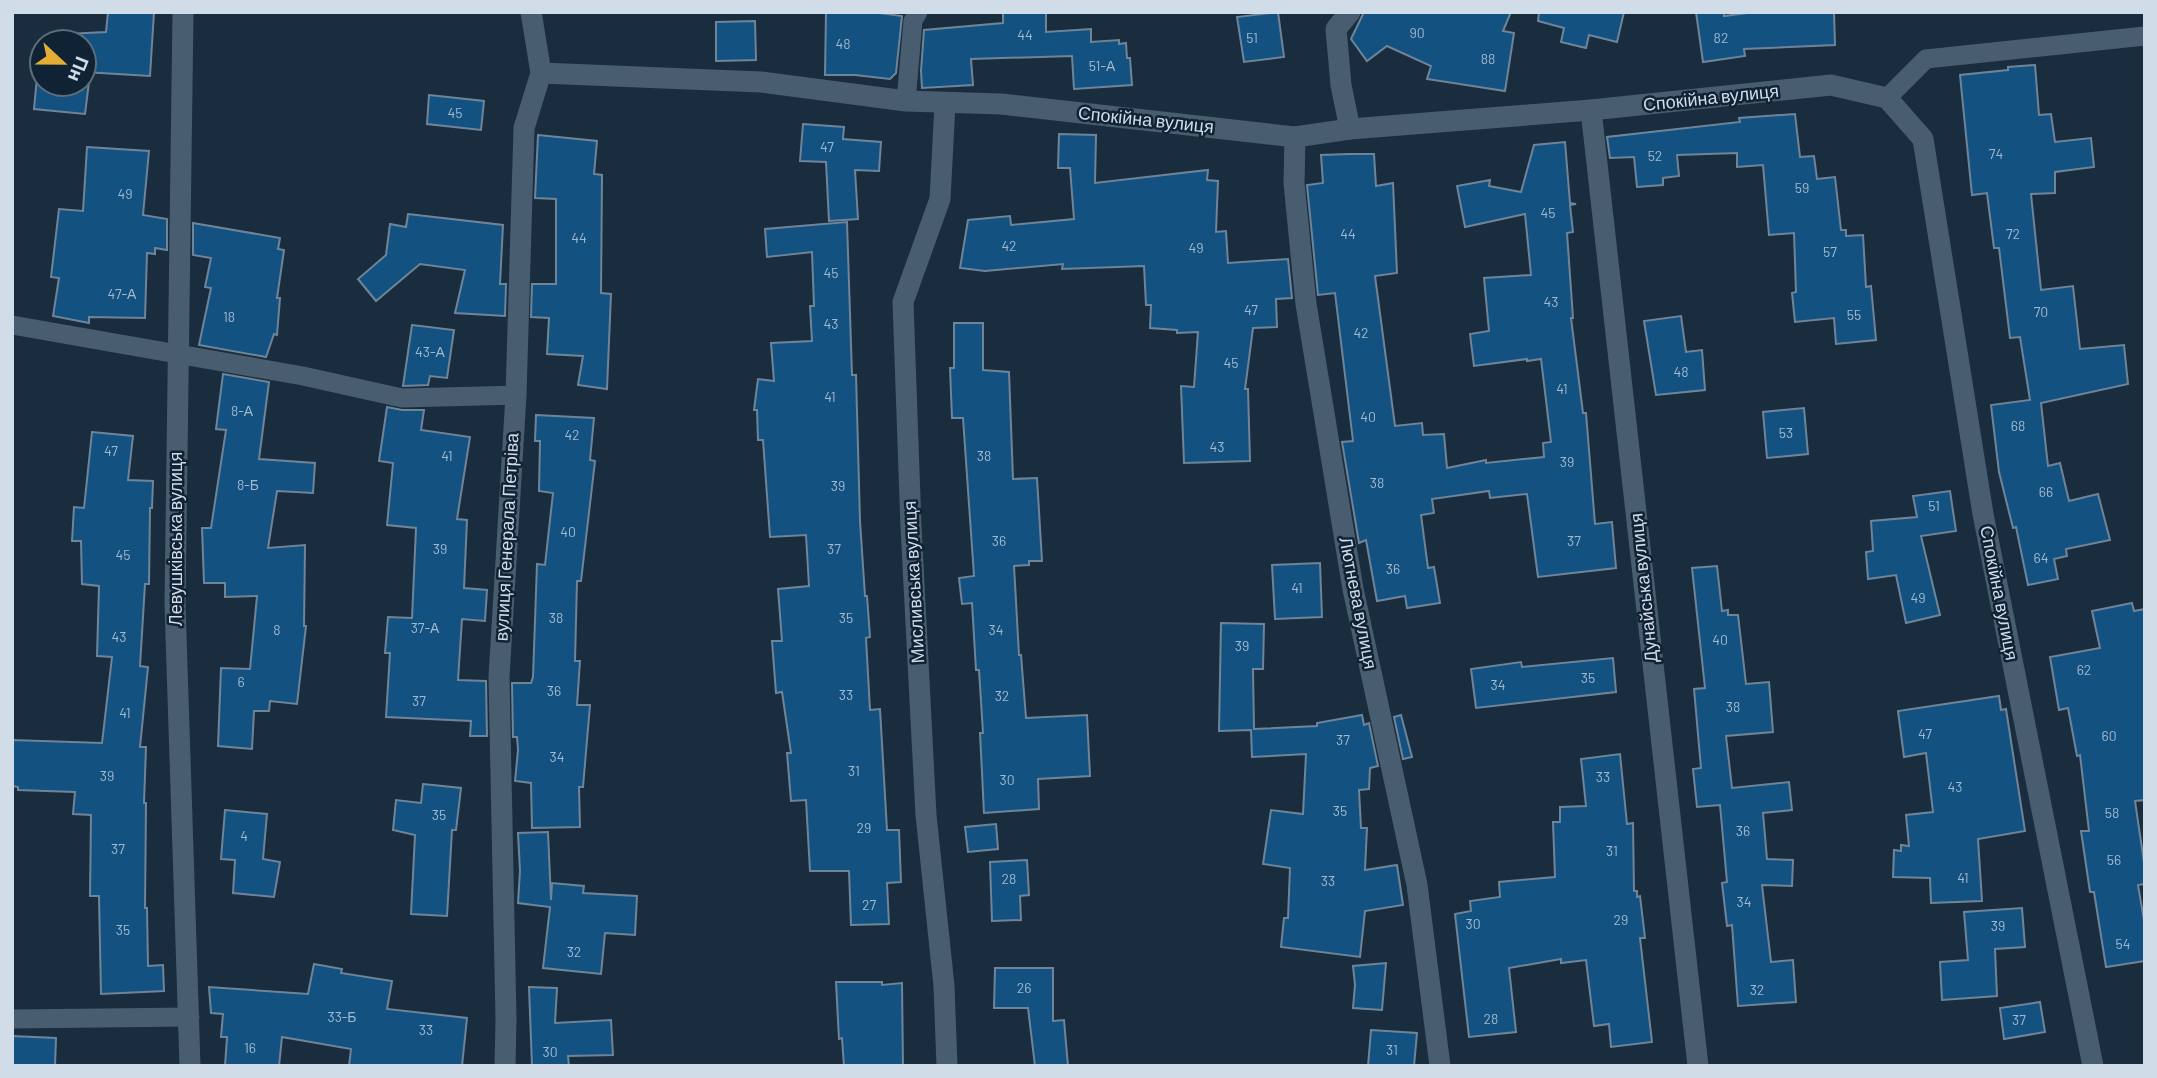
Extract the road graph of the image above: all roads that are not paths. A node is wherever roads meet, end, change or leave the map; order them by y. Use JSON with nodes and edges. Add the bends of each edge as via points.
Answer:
{"nodes":[{"id":1,"x":183,"y":12,"type":"edge"},
{"id":2,"x":531,"y":12,"type":"edge"},
{"id":3,"x":918,"y":12,"type":"edge"},
{"id":4,"x":1350,"y":12,"type":"edge"},
{"id":5,"x":1333,"y":21,"type":"edge"},
{"id":6,"x":2145,"y":36,"type":"edge"},
{"id":7,"x":541,"y":73,"type":"junction"},
{"id":8,"x":1887,"y":98,"type":"junction"},
{"id":9,"x":906,"y":101,"type":"junction"},
{"id":10,"x":945,"y":104,"type":"junction"},
{"id":11,"x":1591,"y":110,"type":"junction"},
{"id":12,"x":1350,"y":129,"type":"junction"},
{"id":13,"x":1295,"y":137,"type":"junction"},
{"id":14,"x":12,"y":325,"type":"edge"},
{"id":15,"x":177,"y":354,"type":"junction"},
{"id":16,"x":516,"y":395,"type":"junction"},
{"id":17,"x":190,"y":1017,"type":"junction"},
{"id":18,"x":12,"y":1019,"type":"edge"},
{"id":19,"x":190,"y":1066,"type":"edge"},
{"id":20,"x":505,"y":1066,"type":"edge"},
{"id":21,"x":947,"y":1066,"type":"edge"},
{"id":22,"x":1440,"y":1066,"type":"edge"},
{"id":23,"x":1698,"y":1066,"type":"edge"},
{"id":24,"x":2093,"y":1066,"type":"edge"}],
"edges":[{"from":1,"to":15,"type":"street","name":"Левушківська вулиця"},
{"from":2,"to":7,"type":"street","name":"вулиця Генерала Петріва"},
{"from":3,"to":9,"type":"lane","via":[[913,21]]},
{"from":4,"to":5,"type":"street"},
{"from":5,"to":12,"type":"street"},
{"from":6,"to":8,"type":"lane","via":[[1926,59]]},
{"from":7,"to":9,"type":"street","name":"Спокійна вулиця","via":[[761,82]]},
{"from":7,"to":16,"type":"street","name":"вулиця Генерала Петріва","via":[[524,128]]},
{"from":8,"to":11,"type":"street","name":"Спокійна вулиця","via":[[1830,85]]},
{"from":8,"to":24,"type":"street","name":"Спокійна вулиця","via":[[1923,139],[1983,514]]},
{"from":9,"to":10,"type":"street","name":"Спокійна вулиця"},
{"from":10,"to":13,"type":"street","name":"Спокійна вулиця","via":[[1000,104]]},
{"from":10,"to":21,"type":"street","name":"Мисливська вулиця","via":[[940,199],[903,302],[926,815],[944,986]]},
{"from":11,"to":12,"type":"street","name":"Спокійна вулиця"},
{"from":11,"to":23,"type":"street","name":"Дунайська вулиця"},
{"from":12,"to":13,"type":"street","name":"Спокійна вулиця"},
{"from":13,"to":22,"type":"street","name":"Лютнева вулиця","via":[[1294,183],[1306,304],[1353,589],[1417,885]]},
{"from":14,"to":15,"type":"lane"},
{"from":15,"to":16,"type":"lane","via":[[402,398]]},
{"from":15,"to":17,"type":"street","name":"Левушківська вулиця","via":[[175,604]]},
{"from":16,"to":20,"type":"street","name":"вулиця Генерала Петріва","via":[[499,677]]},
{"from":17,"to":18,"type":"lane"},
{"from":17,"to":19,"type":"street","name":"Левушківська вулиця"}]}
